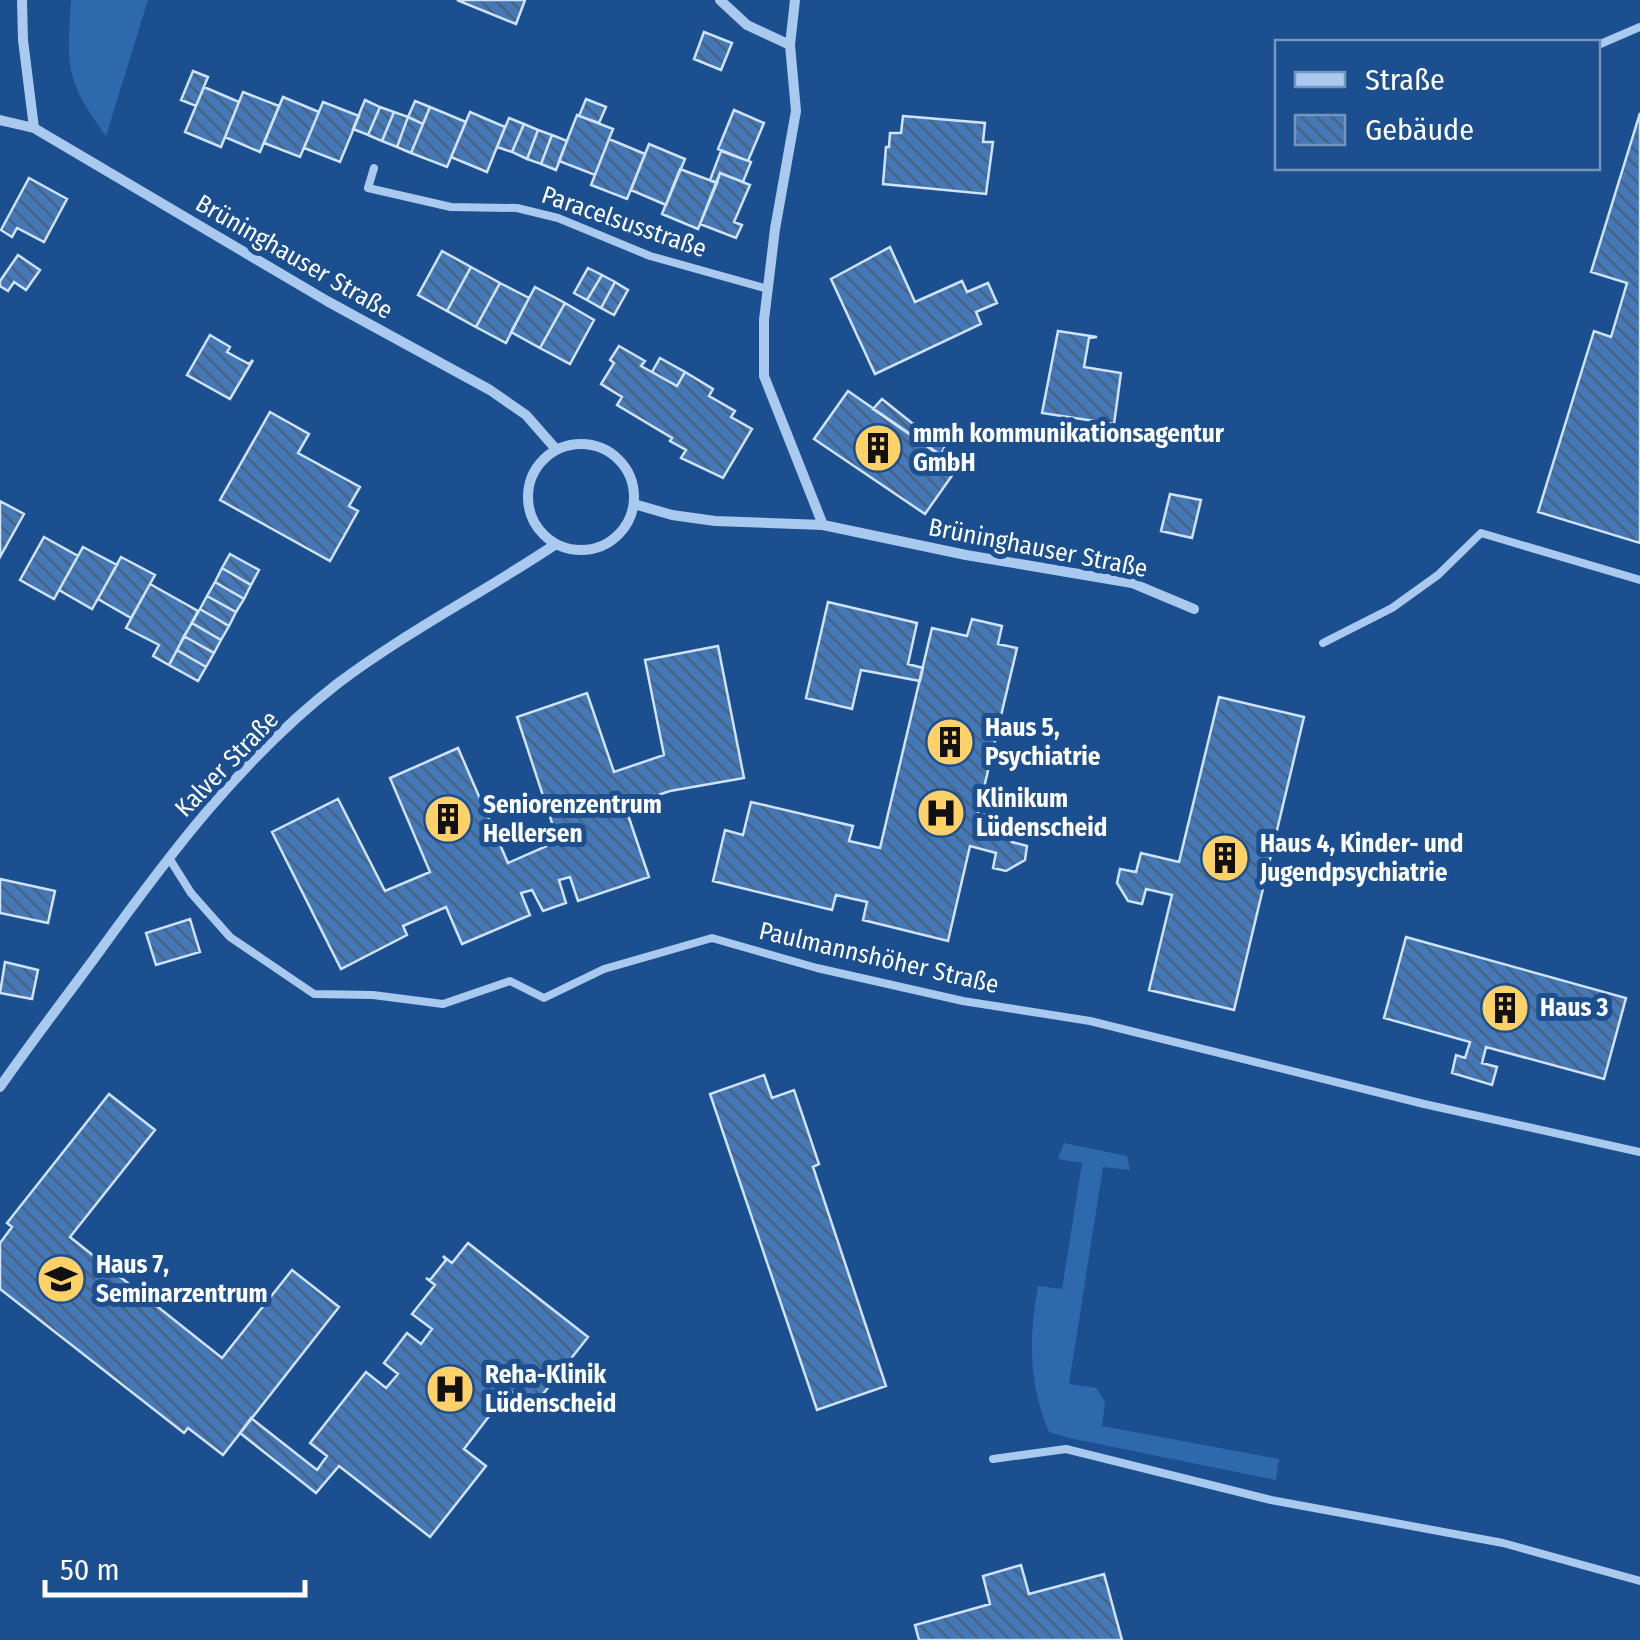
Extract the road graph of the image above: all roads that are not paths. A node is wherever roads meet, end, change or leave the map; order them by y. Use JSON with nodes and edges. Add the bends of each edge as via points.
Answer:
{"nodes":[{"id":1,"x":22,"y":0,"type":"edge"},
{"id":2,"x":720,"y":0,"type":"edge"},
{"id":3,"x":795,"y":0,"type":"edge"},
{"id":4,"x":1640,"y":27,"type":"edge"},
{"id":5,"x":1600,"y":44,"type":"edge"},
{"id":6,"x":790,"y":45,"type":"junction"},
{"id":7,"x":0,"y":120,"type":"edge"},
{"id":8,"x":34,"y":128,"type":"junction"},
{"id":9,"x":374,"y":168,"type":"dead end"},
{"id":10,"x":768,"y":289,"type":"junction"},
{"id":11,"x":555,"y":448,"type":"junction"},
{"id":12,"x":634,"y":504,"type":"junction"},
{"id":13,"x":823,"y":525,"type":"junction"},
{"id":14,"x":556,"y":544,"type":"junction"},
{"id":15,"x":1640,"y":580,"type":"edge"},
{"id":16,"x":1194,"y":609,"type":"dead end"},
{"id":17,"x":1323,"y":643,"type":"dead end"},
{"id":18,"x":168,"y":858,"type":"junction"},
{"id":19,"x":0,"y":1088,"type":"edge"},
{"id":20,"x":1640,"y":1152,"type":"edge"},
{"id":21,"x":993,"y":1459,"type":"dead end"},
{"id":22,"x":1640,"y":1581,"type":"edge"}],
"edges":[{"from":1,"to":8,"type":"street"},
{"from":2,"to":6,"type":"street","via":[[747,25]]},
{"from":3,"to":6,"type":"street"},
{"from":4,"to":5,"type":"lane"},
{"from":6,"to":10,"type":"street","via":[[796,111]]},
{"from":7,"to":8,"type":"street","name":"Brüninghauser Straße"},
{"from":8,"to":11,"type":"street","name":"Brüninghauser Straße","via":[[490,390],[526,415]]},
{"from":9,"to":10,"type":"lane","name":"Paracelsusstraße","via":[[368,188],[451,207],[516,208],[558,218],[650,256]]},
{"from":10,"to":13,"type":"street","via":[[764,376]]},
{"from":11,"to":12,"type":"street","via":[[580,443],[609,451],[629,474]]},
{"from":11,"to":14,"type":"street","via":[[533,472],[527,498],[535,525]]},
{"from":12,"to":13,"type":"street","name":"Brüninghauser Straße","via":[[715,521]]},
{"from":12,"to":14,"type":"street","via":[[625,528],[606,544],[580,550]]},
{"from":13,"to":16,"type":"street","name":"Brüninghauser Straße","via":[[1132,582]]},
{"from":14,"to":18,"type":"street","name":"Kalver Straße","via":[[336,685],[252,760]]},
{"from":15,"to":17,"type":"lane","via":[[1481,533],[1392,608]]},
{"from":18,"to":19,"type":"street","name":"Kalver Straße"},
{"from":18,"to":20,"type":"lane","name":"Paulmannshöher Straße","via":[[230,937],[314,994],[443,1004],[510,981],[544,998],[604,970],[712,938],[817,968],[1090,1021]]},
{"from":21,"to":22,"type":"lane","via":[[1066,1449],[1271,1500],[1504,1543]]}]}
